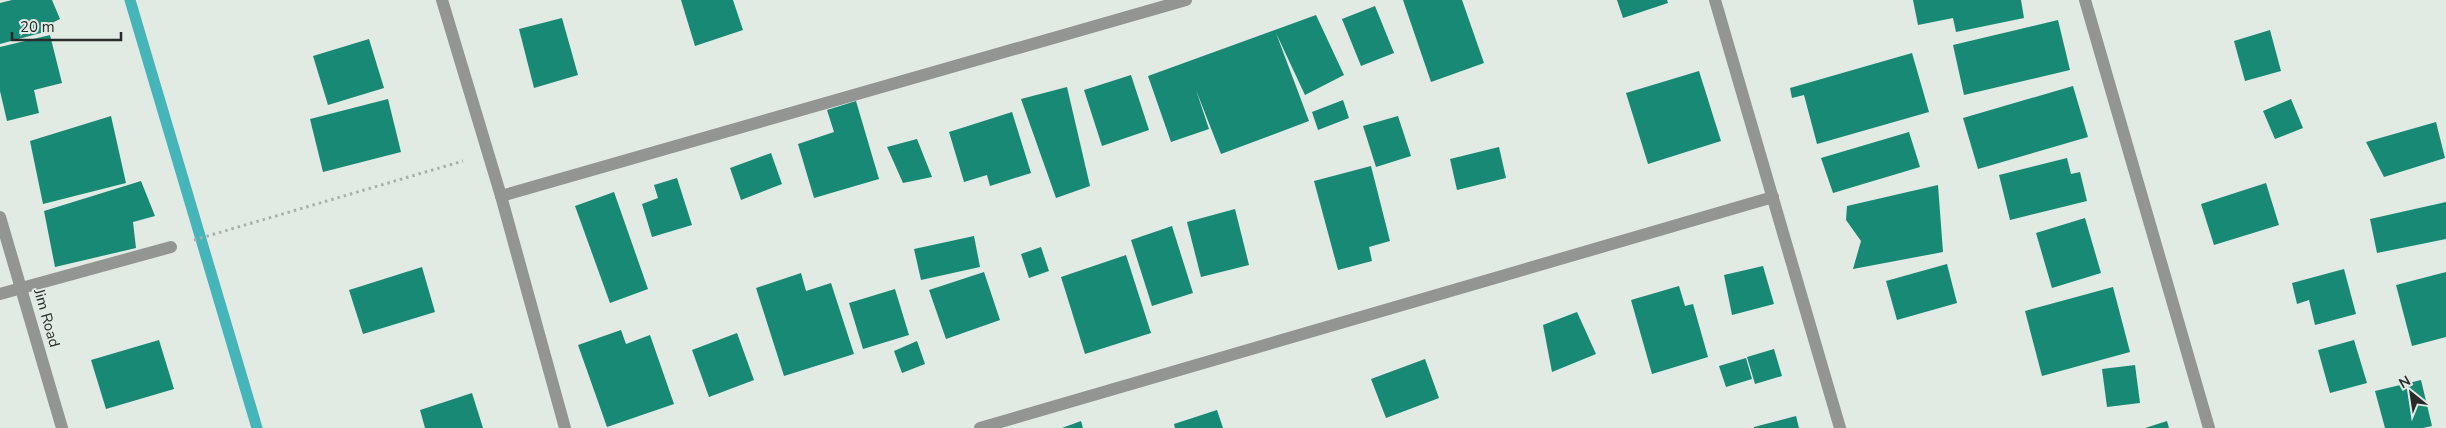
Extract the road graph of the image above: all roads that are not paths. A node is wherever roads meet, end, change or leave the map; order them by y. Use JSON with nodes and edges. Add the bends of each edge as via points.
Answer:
{"nodes":[{"id":1,"x":442,"y":0,"type":"edge"},
{"id":2,"x":1186,"y":0,"type":"edge"},
{"id":3,"x":1714,"y":0,"type":"edge"},
{"id":4,"x":2085,"y":0,"type":"edge"},
{"id":5,"x":501,"y":196,"type":"junction"},
{"id":6,"x":1773,"y":197,"type":"junction"},
{"id":7,"x":0,"y":217,"type":"edge"},
{"id":8,"x":171,"y":246,"type":"road end"},
{"id":9,"x":21,"y":288,"type":"junction"},
{"id":10,"x":0,"y":294,"type":"edge"},
{"id":11,"x":62,"y":428,"type":"edge"},
{"id":12,"x":565,"y":428,"type":"edge"},
{"id":13,"x":980,"y":428,"type":"edge"},
{"id":14,"x":1840,"y":428,"type":"edge"},
{"id":15,"x":2209,"y":428,"type":"edge"}],
"edges":[{"from":1,"to":5,"type":"street"},
{"from":2,"to":5,"type":"street"},
{"from":3,"to":6,"type":"street"},
{"from":4,"to":15,"type":"street"},
{"from":5,"to":12,"type":"street"},
{"from":6,"to":13,"type":"street"},
{"from":6,"to":14,"type":"street"},
{"from":7,"to":9,"type":"street","name":"Jim Road"},
{"from":8,"to":9,"type":"street"},
{"from":9,"to":10,"type":"street"},
{"from":9,"to":11,"type":"street","name":"Jim Road"}]}
